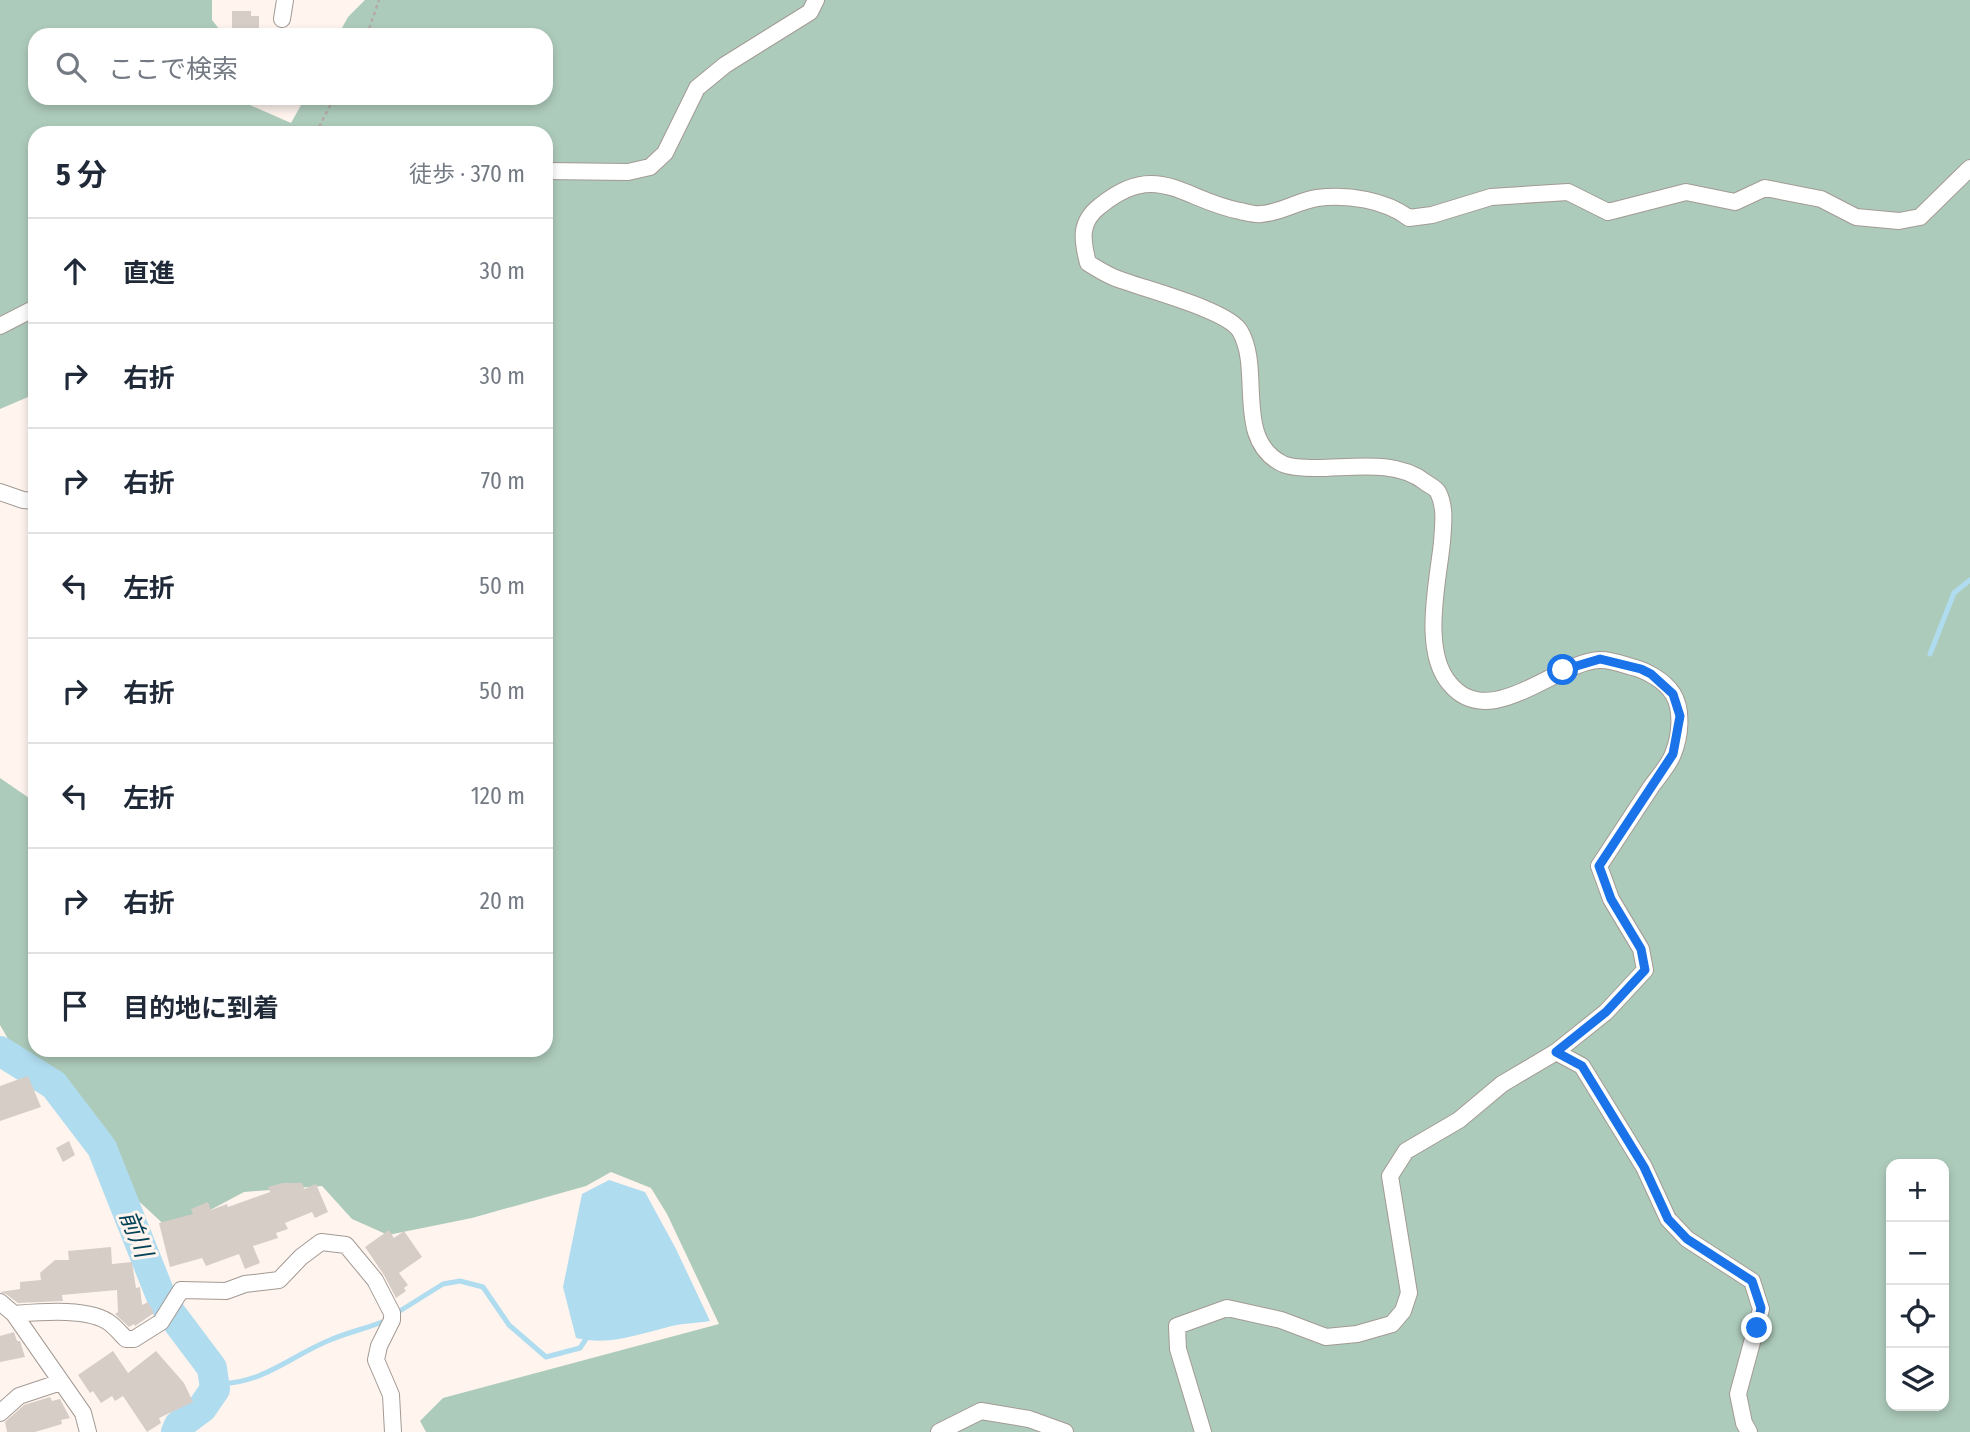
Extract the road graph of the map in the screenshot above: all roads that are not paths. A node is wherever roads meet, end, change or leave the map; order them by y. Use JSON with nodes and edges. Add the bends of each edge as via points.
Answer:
{"nodes":[{"id":1,"x":285,"y":0,"type":"edge"},
{"id":2,"x":816,"y":0,"type":"edge"},
{"id":3,"x":282,"y":19,"type":"dead end"},
{"id":4,"x":1970,"y":168,"type":"edge"},
{"id":5,"x":553,"y":171,"type":"edge"},
{"id":6,"x":28,"y":312,"type":"edge"},
{"id":7,"x":0,"y":326,"type":"edge"},
{"id":8,"x":0,"y":492,"type":"edge"},
{"id":9,"x":28,"y":500,"type":"edge"},
{"id":10,"x":1556,"y":1052,"type":"junction"},
{"id":11,"x":0,"y":1302,"type":"edge"},
{"id":12,"x":14,"y":1314,"type":"junction"},
{"id":13,"x":61,"y":1382,"type":"junction"},
{"id":14,"x":0,"y":1413,"type":"edge"},
{"id":15,"x":88,"y":1432,"type":"edge"},
{"id":16,"x":393,"y":1432,"type":"edge"},
{"id":17,"x":939,"y":1432,"type":"edge"},
{"id":18,"x":1065,"y":1432,"type":"edge"},
{"id":19,"x":1203,"y":1432,"type":"edge"},
{"id":20,"x":1749,"y":1432,"type":"edge"}],
"edges":[{"from":1,"to":3,"type":"street"},
{"from":2,"to":5,"type":"street","via":[[810,12],[697,88],[665,153],[650,167],[628,172]]},
{"from":4,"to":10,"type":"street","via":[[1920,217],[1899,222],[1856,217],[1821,200],[1765,188],[1735,202],[1686,192],[1608,212],[1568,192],[1491,197],[1409,218],[1397,209],[1358,198],[1318,198],[1260,215],[1224,208],[1177,187],[1145,183],[1114,194],[1088,215],[1082,241],[1088,263],[1113,277],[1204,307],[1240,329],[1247,349],[1252,414],[1271,457],[1286,466],[1392,468],[1416,475],[1438,491],[1444,518],[1433,632],[1439,666],[1450,684],[1479,701],[1497,699],[1520,694],[1563,670],[1600,659],[1641,669],[1673,694],[1680,716],[1673,754],[1599,866],[1611,899],[1641,949],[1645,970],[1606,1012]]},
{"from":6,"to":7,"type":"street"},
{"from":8,"to":9,"type":"street"},
{"from":10,"to":19,"type":"street","via":[[1406,1151],[1390,1176],[1409,1293],[1392,1324],[1326,1337],[1281,1320],[1227,1308],[1177,1326],[1178,1349]]},
{"from":10,"to":20,"type":"street","via":[[1582,1066],[1644,1167],[1668,1219],[1687,1239],[1752,1281],[1761,1308],[1738,1394]]},
{"from":11,"to":12,"type":"street"},
{"from":12,"to":13,"type":"street"},
{"from":12,"to":16,"type":"street","via":[[57,1310],[100,1318],[126,1339],[134,1339],[169,1310],[181,1290],[226,1291],[279,1280],[321,1242],[346,1245],[375,1280],[392,1316],[376,1360],[391,1395]]},
{"from":13,"to":14,"type":"street","via":[[19,1396]]},
{"from":13,"to":15,"type":"street","via":[[83,1413]]},
{"from":17,"to":18,"type":"street","via":[[981,1411],[1029,1419]]}]}
